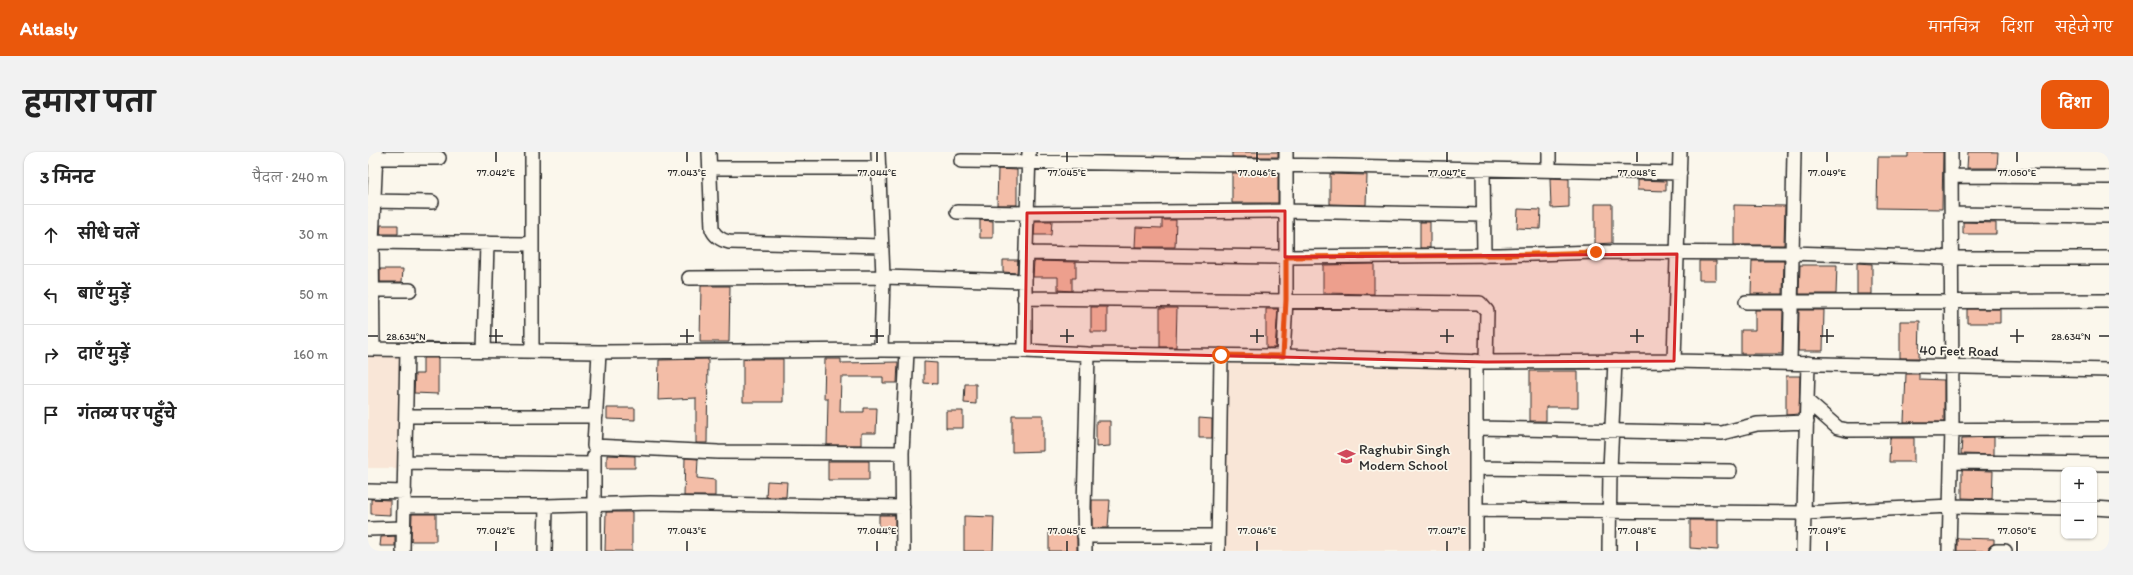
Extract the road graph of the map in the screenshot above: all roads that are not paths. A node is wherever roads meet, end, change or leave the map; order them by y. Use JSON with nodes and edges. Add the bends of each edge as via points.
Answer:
{"nodes":[{"id":1,"x":532,"y":152,"type":"edge"},
{"id":2,"x":709,"y":152,"type":"edge"},
{"id":3,"x":878,"y":152,"type":"edge"},
{"id":4,"x":1549,"y":152,"type":"edge"},
{"id":5,"x":1680,"y":152,"type":"edge"},
{"id":6,"x":1794,"y":152,"type":"edge"},
{"id":7,"x":1951,"y":152,"type":"edge"},
{"id":8,"x":373,"y":156,"type":"edge"},
{"id":9,"x":1028,"y":157,"type":"edge"},
{"id":10,"x":438,"y":158,"type":"dead end"},
{"id":11,"x":1286,"y":158,"type":"edge"},
{"id":12,"x":962,"y":161,"type":"dead end"},
{"id":13,"x":710,"y":168,"type":"junction"},
{"id":14,"x":879,"y":168,"type":"junction"},
{"id":15,"x":1483,"y":169,"type":"junction"},
{"id":16,"x":1549,"y":170,"type":"junction"},
{"id":17,"x":1680,"y":173,"type":"junction"},
{"id":18,"x":1951,"y":176,"type":"junction"},
{"id":19,"x":2109,"y":177,"type":"edge"},
{"id":20,"x":371,"y":201,"type":"edge"},
{"id":21,"x":432,"y":202,"type":"dead end"},
{"id":22,"x":1285,"y":211,"type":"junction"},
{"id":23,"x":956,"y":212,"type":"dead end"},
{"id":24,"x":1027,"y":213,"type":"junction"},
{"id":25,"x":1951,"y":214,"type":"junction"},
{"id":26,"x":1484,"y":215,"type":"junction"},
{"id":27,"x":2109,"y":216,"type":"edge"},
{"id":28,"x":370,"y":242,"type":"edge"},
{"id":29,"x":487,"y":243,"type":"junction"},
{"id":30,"x":531,"y":244,"type":"junction"},
{"id":31,"x":882,"y":246,"type":"junction"},
{"id":32,"x":1026,"y":253,"type":"junction"},
{"id":33,"x":1791,"y":253,"type":"junction"},
{"id":34,"x":1677,"y":254,"type":"junction"},
{"id":35,"x":1484,"y":256,"type":"junction"},
{"id":36,"x":1286,"y":257,"type":"junction"},
{"id":37,"x":1951,"y":258,"type":"junction"},
{"id":38,"x":2109,"y":258,"type":"edge"},
{"id":39,"x":883,"y":277,"type":"junction"},
{"id":40,"x":689,"y":278,"type":"dead end"},
{"id":41,"x":1025,"y":281,"type":"junction"},
{"id":42,"x":370,"y":290,"type":"edge"},
{"id":43,"x":410,"y":290,"type":"dead end"},
{"id":44,"x":1024,"y":298,"type":"junction"},
{"id":45,"x":1286,"y":300,"type":"junction"},
{"id":46,"x":1791,"y":301,"type":"junction"},
{"id":47,"x":2109,"y":301,"type":"edge"},
{"id":48,"x":1746,"y":302,"type":"dead end"},
{"id":49,"x":1951,"y":302,"type":"junction"},
{"id":50,"x":370,"y":349,"type":"edge"},
{"id":51,"x":407,"y":349,"type":"junction"},
{"id":52,"x":881,"y":350,"type":"junction"},
{"id":53,"x":484,"y":351,"type":"junction"},
{"id":54,"x":532,"y":351,"type":"junction"},
{"id":55,"x":907,"y":351,"type":"junction"},
{"id":56,"x":1025,"y":351,"type":"junction"},
{"id":57,"x":599,"y":352,"type":"junction"},
{"id":58,"x":1088,"y":354,"type":"junction"},
{"id":59,"x":1221,"y":355,"type":"junction"},
{"id":60,"x":1283,"y":356,"type":"junction"},
{"id":61,"x":1481,"y":361,"type":"junction"},
{"id":62,"x":1615,"y":361,"type":"junction"},
{"id":63,"x":1674,"y":361,"type":"junction"},
{"id":64,"x":1790,"y":362,"type":"junction"},
{"id":65,"x":1808,"y":363,"type":"junction"},
{"id":66,"x":1951,"y":368,"type":"junction"},
{"id":67,"x":2109,"y":370,"type":"edge"},
{"id":68,"x":1807,"y":401,"type":"junction"},
{"id":69,"x":406,"y":416,"type":"junction"},
{"id":70,"x":596,"y":416,"type":"junction"},
{"id":71,"x":1806,"y":422,"type":"junction"},
{"id":72,"x":1476,"y":428,"type":"junction"},
{"id":73,"x":1952,"y":428,"type":"junction"},
{"id":74,"x":2109,"y":429,"type":"edge"},
{"id":75,"x":1612,"y":430,"type":"junction"},
{"id":76,"x":594,"y":446,"type":"junction"},
{"id":77,"x":902,"y":453,"type":"junction"},
{"id":78,"x":405,"y":462,"type":"junction"},
{"id":79,"x":1952,"y":462,"type":"junction"},
{"id":80,"x":594,"y":464,"type":"junction"},
{"id":81,"x":2109,"y":464,"type":"edge"},
{"id":82,"x":1476,"y":468,"type":"junction"},
{"id":83,"x":1610,"y":470,"type":"junction"},
{"id":84,"x":1730,"y":471,"type":"dead end"},
{"id":85,"x":368,"y":491,"type":"edge"},
{"id":86,"x":405,"y":492,"type":"junction"},
{"id":87,"x":594,"y":504,"type":"junction"},
{"id":88,"x":404,"y":506,"type":"junction"},
{"id":89,"x":546,"y":506,"type":"junction"},
{"id":90,"x":1951,"y":506,"type":"junction"},
{"id":91,"x":903,"y":507,"type":"junction"},
{"id":92,"x":2061,"y":508,"type":"edge"},
{"id":93,"x":2097,"y":508,"type":"edge"},
{"id":94,"x":2109,"y":508,"type":"edge"},
{"id":95,"x":1476,"y":510,"type":"junction"},
{"id":96,"x":1610,"y":511,"type":"junction"},
{"id":97,"x":1804,"y":512,"type":"junction"},
{"id":98,"x":404,"y":528,"type":"junction"},
{"id":99,"x":368,"y":529,"type":"edge"},
{"id":100,"x":1084,"y":536,"type":"junction"},
{"id":101,"x":1218,"y":536,"type":"junction"},
{"id":102,"x":403,"y":551,"type":"edge"},
{"id":103,"x":545,"y":551,"type":"edge"},
{"id":104,"x":594,"y":551,"type":"edge"},
{"id":105,"x":903,"y":551,"type":"edge"},
{"id":106,"x":1085,"y":551,"type":"edge"},
{"id":107,"x":1218,"y":551,"type":"edge"},
{"id":108,"x":1476,"y":551,"type":"edge"},
{"id":109,"x":1609,"y":551,"type":"edge"},
{"id":110,"x":1803,"y":551,"type":"edge"},
{"id":111,"x":1949,"y":551,"type":"edge"},
{"id":112,"x":1996,"y":551,"type":"edge"},
{"id":113,"x":2005,"y":551,"type":"edge"}],
"edges":[{"from":1,"to":30,"type":"street"},
{"from":2,"to":13,"type":"street"},
{"from":3,"to":14,"type":"street"},
{"from":4,"to":16,"type":"street"},
{"from":5,"to":17,"type":"street"},
{"from":6,"to":33,"type":"street"},
{"from":7,"to":18,"type":"street"},
{"from":8,"to":10,"type":"street"},
{"from":8,"to":20,"type":"street"},
{"from":9,"to":11,"type":"street"},
{"from":9,"to":12,"type":"street"},
{"from":9,"to":24,"type":"street"},
{"from":11,"to":15,"type":"street"},
{"from":11,"to":22,"type":"street"},
{"from":13,"to":14,"type":"street"},
{"from":13,"to":31,"type":"street","via":[[712,229],[720,240]]},
{"from":14,"to":31,"type":"street"},
{"from":15,"to":16,"type":"street"},
{"from":15,"to":26,"type":"street"},
{"from":16,"to":17,"type":"street"},
{"from":17,"to":34,"type":"street"},
{"from":18,"to":19,"type":"street"},
{"from":18,"to":25,"type":"street"},
{"from":20,"to":21,"type":"street"},
{"from":20,"to":28,"type":"street"},
{"from":22,"to":24,"type":"street"},
{"from":22,"to":26,"type":"street"},
{"from":22,"to":36,"type":"street"},
{"from":23,"to":24,"type":"street"},
{"from":24,"to":32,"type":"street"},
{"from":25,"to":27,"type":"street"},
{"from":25,"to":37,"type":"street"},
{"from":26,"to":35,"type":"street"},
{"from":28,"to":29,"type":"street"},
{"from":28,"to":42,"type":"street"},
{"from":29,"to":30,"type":"street"},
{"from":29,"to":53,"type":"street"},
{"from":30,"to":54,"type":"street"},
{"from":31,"to":39,"type":"street"},
{"from":32,"to":36,"type":"street"},
{"from":32,"to":41,"type":"street"},
{"from":33,"to":34,"type":"street"},
{"from":33,"to":37,"type":"street"},
{"from":33,"to":46,"type":"street"},
{"from":34,"to":35,"type":"street","via":[[1596,252]]},
{"from":34,"to":63,"type":"street"},
{"from":35,"to":36,"type":"street"},
{"from":36,"to":45,"type":"street"},
{"from":37,"to":38,"type":"street"},
{"from":37,"to":49,"type":"street"},
{"from":39,"to":40,"type":"street"},
{"from":39,"to":41,"type":"street"},
{"from":39,"to":52,"type":"street"},
{"from":41,"to":44,"type":"street"},
{"from":42,"to":43,"type":"street"},
{"from":42,"to":50,"type":"street"},
{"from":44,"to":45,"type":"street"},
{"from":44,"to":56,"type":"street"},
{"from":45,"to":60,"type":"street"},
{"from":45,"to":61,"type":"street","via":[[1480,303],[1487,311]]},
{"from":46,"to":48,"type":"street"},
{"from":46,"to":49,"type":"street"},
{"from":46,"to":64,"type":"street"},
{"from":47,"to":49,"type":"street"},
{"from":49,"to":66,"type":"street"},
{"from":50,"to":51,"type":"street","name":"40 Feet Road"},
{"from":51,"to":53,"type":"street","name":"40 Feet Road"},
{"from":51,"to":69,"type":"street"},
{"from":52,"to":55,"type":"street","name":"40 Feet Road"},
{"from":52,"to":57,"type":"street","name":"40 Feet Road"},
{"from":53,"to":54,"type":"street","name":"40 Feet Road"},
{"from":54,"to":57,"type":"street","name":"40 Feet Road"},
{"from":55,"to":56,"type":"street","name":"40 Feet Road"},
{"from":55,"to":77,"type":"street"},
{"from":56,"to":58,"type":"street","name":"40 Feet Road"},
{"from":57,"to":70,"type":"street"},
{"from":58,"to":59,"type":"street","name":"40 Feet Road"},
{"from":58,"to":100,"type":"street"},
{"from":59,"to":60,"type":"street","name":"40 Feet Road"},
{"from":59,"to":101,"type":"street"},
{"from":60,"to":61,"type":"street","name":"40 Feet Road"},
{"from":61,"to":62,"type":"street","name":"40 Feet Road"},
{"from":61,"to":72,"type":"street"},
{"from":62,"to":63,"type":"street","name":"40 Feet Road"},
{"from":62,"to":75,"type":"street"},
{"from":63,"to":64,"type":"street","name":"40 Feet Road"},
{"from":64,"to":65,"type":"street","name":"40 Feet Road"},
{"from":65,"to":66,"type":"street","name":"40 Feet Road"},
{"from":65,"to":68,"type":"street"},
{"from":66,"to":67,"type":"street","name":"40 Feet Road"},
{"from":66,"to":73,"type":"street"},
{"from":68,"to":71,"type":"street"},
{"from":68,"to":73,"type":"street","via":[[1838,428],[1847,430]]},
{"from":69,"to":70,"type":"street"},
{"from":69,"to":78,"type":"street"},
{"from":70,"to":76,"type":"street"},
{"from":71,"to":75,"type":"street","via":[[1757,424],[1722,433]]},
{"from":71,"to":97,"type":"street"},
{"from":72,"to":75,"type":"street"},
{"from":72,"to":82,"type":"street"},
{"from":73,"to":74,"type":"street"},
{"from":73,"to":79,"type":"street"},
{"from":75,"to":83,"type":"street"},
{"from":76,"to":77,"type":"street","via":[[718,452]]},
{"from":76,"to":80,"type":"street"},
{"from":77,"to":91,"type":"street"},
{"from":78,"to":80,"type":"street"},
{"from":78,"to":86,"type":"street"},
{"from":79,"to":81,"type":"street"},
{"from":79,"to":90,"type":"street"},
{"from":80,"to":87,"type":"street"},
{"from":82,"to":83,"type":"street"},
{"from":82,"to":95,"type":"street"},
{"from":83,"to":84,"type":"street"},
{"from":83,"to":96,"type":"street"},
{"from":85,"to":86,"type":"street"},
{"from":86,"to":88,"type":"street"},
{"from":87,"to":89,"type":"street"},
{"from":87,"to":91,"type":"street"},
{"from":87,"to":104,"type":"street"},
{"from":88,"to":89,"type":"street"},
{"from":88,"to":98,"type":"street"},
{"from":89,"to":103,"type":"street"},
{"from":90,"to":92,"type":"street"},
{"from":90,"to":97,"type":"street"},
{"from":90,"to":111,"type":"street"},
{"from":91,"to":105,"type":"street"},
{"from":93,"to":94,"type":"street"},
{"from":95,"to":96,"type":"street"},
{"from":95,"to":108,"type":"street"},
{"from":96,"to":97,"type":"street"},
{"from":96,"to":109,"type":"street"},
{"from":97,"to":110,"type":"street"},
{"from":98,"to":99,"type":"street"},
{"from":98,"to":102,"type":"street"},
{"from":100,"to":101,"type":"street"},
{"from":100,"to":106,"type":"street"},
{"from":101,"to":107,"type":"street"},
{"from":112,"to":113,"type":"street"}]}
